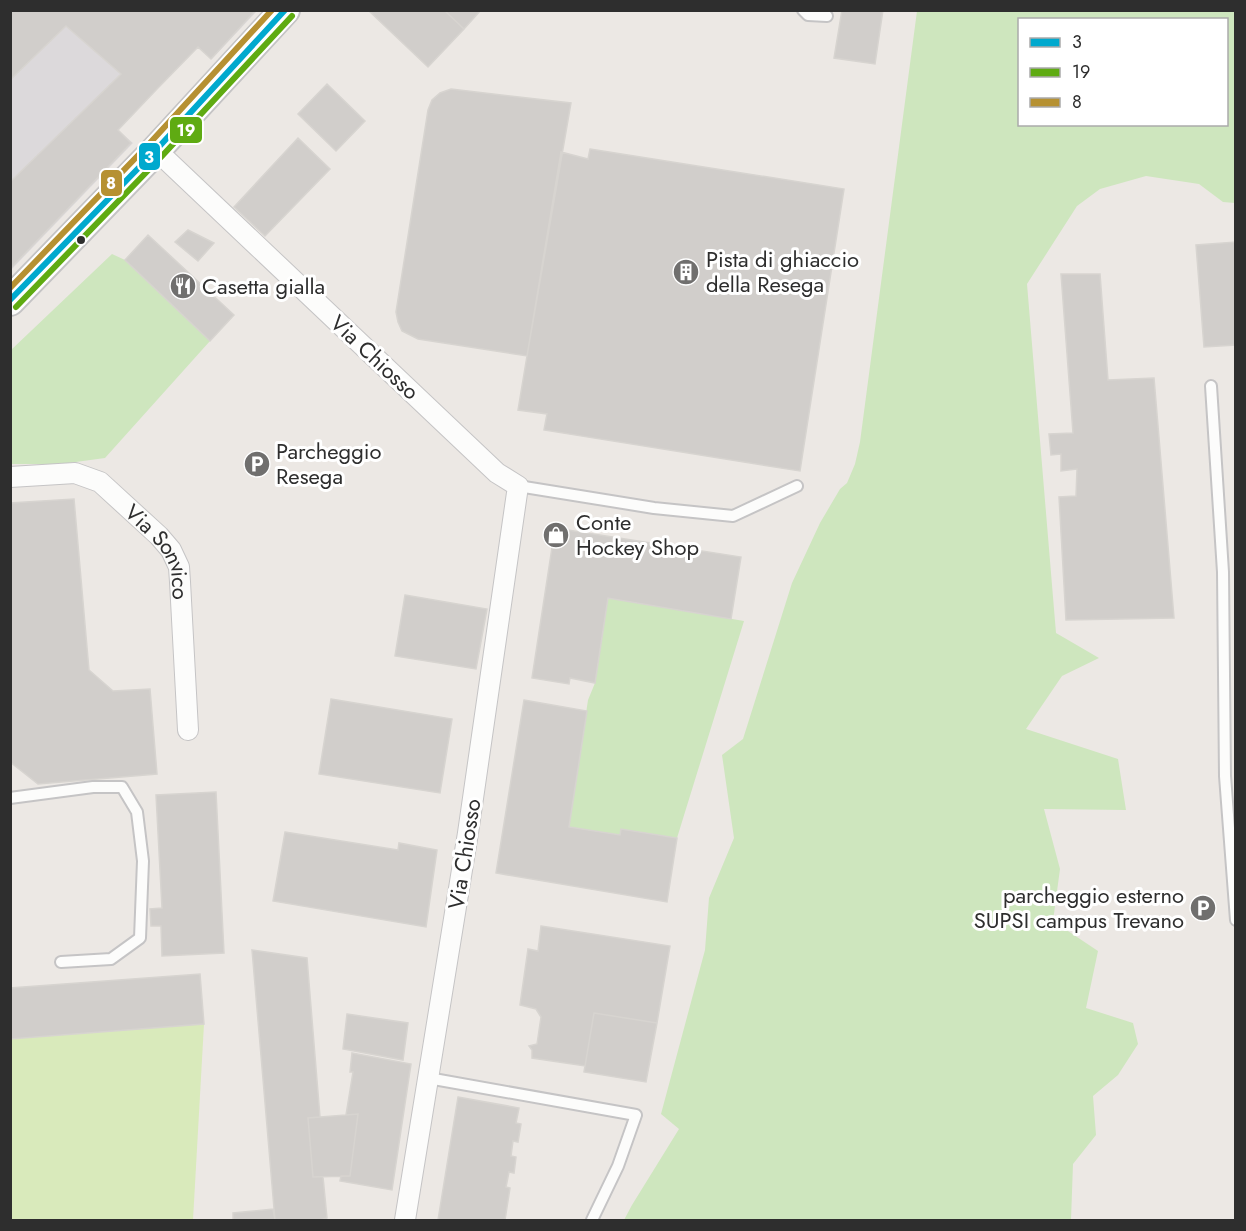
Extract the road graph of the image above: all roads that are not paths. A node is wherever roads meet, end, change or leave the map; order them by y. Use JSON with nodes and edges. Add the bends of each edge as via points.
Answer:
{"nodes":[{"id":1,"x":285,"y":10,"type":"edge"},
{"id":2,"x":803,"y":10,"type":"edge"},
{"id":3,"x":826,"y":16,"type":"dead end"},
{"id":4,"x":156,"y":150,"type":"junction"},
{"id":5,"x":10,"y":301,"type":"edge"},
{"id":6,"x":1211,"y":386,"type":"dead end"},
{"id":7,"x":10,"y":477,"type":"edge"},
{"id":8,"x":518,"y":486,"type":"junction"},
{"id":9,"x":797,"y":486,"type":"dead end"},
{"id":10,"x":188,"y":730,"type":"dead end"},
{"id":11,"x":10,"y":798,"type":"edge"},
{"id":12,"x":1236,"y":920,"type":"edge"},
{"id":13,"x":61,"y":962,"type":"dead end"},
{"id":14,"x":428,"y":1078,"type":"junction"},
{"id":15,"x":405,"y":1221,"type":"edge"},
{"id":16,"x":592,"y":1221,"type":"edge"}],
"edges":[{"from":1,"to":4,"type":"main road"},
{"from":2,"to":3,"type":"lane","via":[[808,15]]},
{"from":4,"to":5,"type":"main road"},
{"from":4,"to":8,"type":"street","name":"Via Chiosso","via":[[497,473]]},
{"from":6,"to":12,"type":"lane","via":[[1223,572],[1225,776]]},
{"from":7,"to":10,"type":"street","name":"Via Sonvico","via":[[75,473],[87,476],[100,483],[171,550],[179,567]]},
{"from":8,"to":9,"type":"lane","name":"Via Chiosso","via":[[733,516]]},
{"from":8,"to":14,"type":"street","name":"Via Chiosso"},
{"from":11,"to":13,"type":"lane","via":[[93,787],[122,788],[136,812],[143,861],[140,938],[111,959]]},
{"from":14,"to":15,"type":"street","name":"Via Chiosso"},
{"from":14,"to":16,"type":"lane","via":[[636,1115]]}]}
